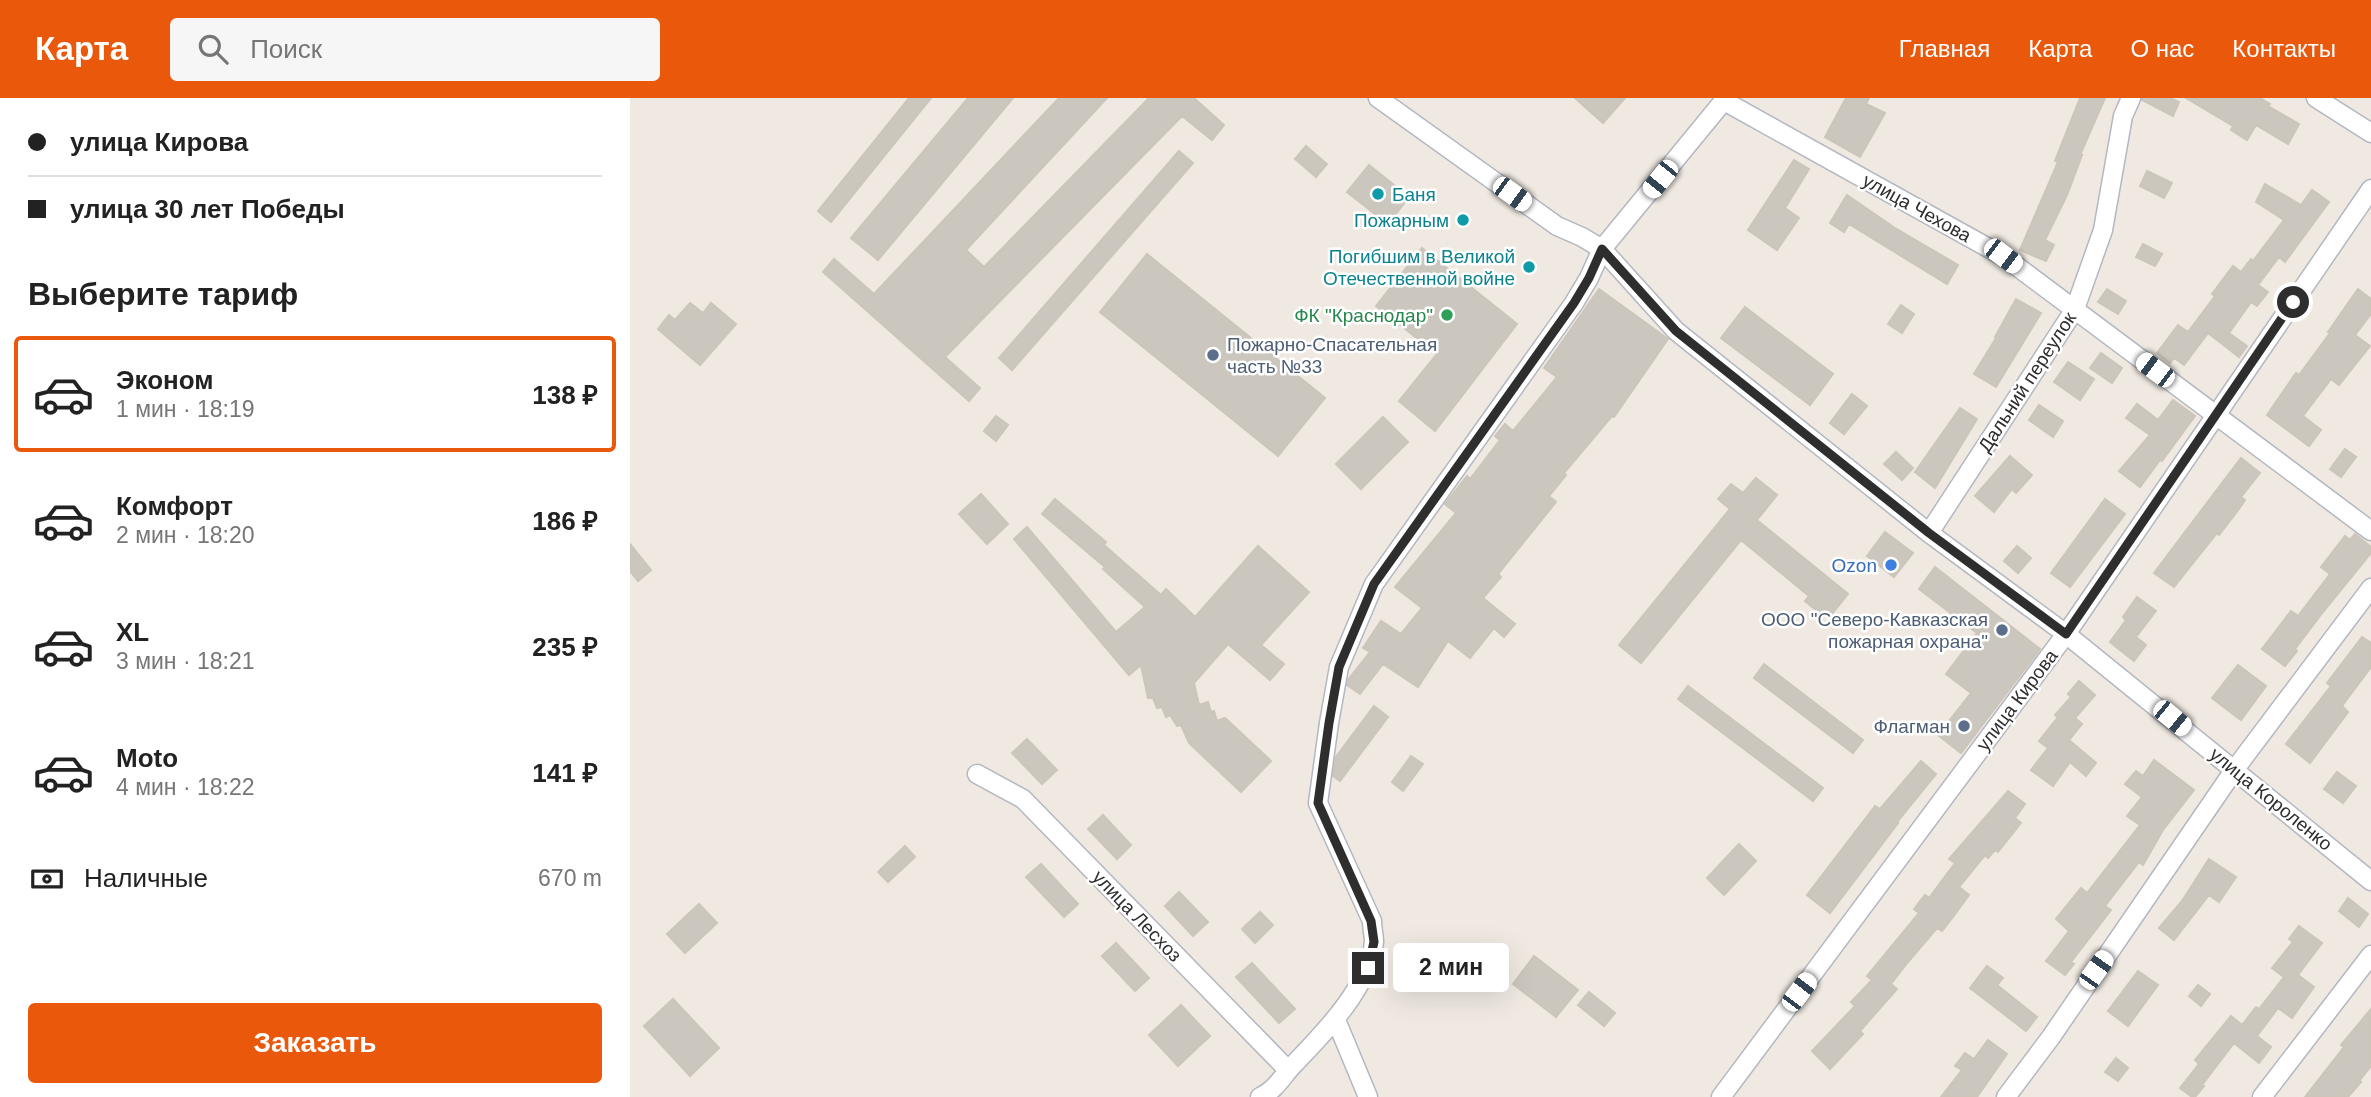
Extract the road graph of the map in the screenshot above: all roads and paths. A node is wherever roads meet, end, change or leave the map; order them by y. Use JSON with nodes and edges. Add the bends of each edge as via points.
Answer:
{"nodes":[{"id":1,"x":1378,"y":98,"type":"edge"},
{"id":2,"x":2131,"y":98,"type":"edge"},
{"id":3,"x":2316,"y":98,"type":"edge"},
{"id":4,"x":1725,"y":100,"type":"edge"},
{"id":5,"x":2371,"y":133,"type":"edge"},
{"id":6,"x":2371,"y":189,"type":"edge"},
{"id":7,"x":1602,"y":249,"type":"junction"},
{"id":8,"x":2075,"y":309,"type":"junction"},
{"id":9,"x":2216,"y":416,"type":"junction"},
{"id":10,"x":2371,"y":531,"type":"edge"},
{"id":11,"x":1929,"y":533,"type":"junction"},
{"id":12,"x":2371,"y":588,"type":"edge"},
{"id":13,"x":2066,"y":634,"type":"junction"},
{"id":14,"x":2235,"y":769,"type":"junction"},
{"id":15,"x":977,"y":775,"type":"dead end"},
{"id":16,"x":2371,"y":881,"type":"edge"},
{"id":17,"x":2371,"y":955,"type":"edge"},
{"id":18,"x":1336,"y":1020,"type":"junction"},
{"id":19,"x":1283,"y":1077,"type":"junction"},
{"id":20,"x":1260,"y":1097,"type":"edge"},
{"id":21,"x":1368,"y":1097,"type":"edge"},
{"id":22,"x":1721,"y":1097,"type":"edge"},
{"id":23,"x":2006,"y":1097,"type":"edge"},
{"id":24,"x":2262,"y":1097,"type":"edge"}],
"edges":[{"from":1,"to":7,"type":"street","name":"улица Короленко","via":[[1557,226]]},
{"from":2,"to":8,"type":"street","name":"Дальний переулок","via":[[2123,116],[2103,230]]},
{"from":3,"to":5,"type":"street"},
{"from":4,"to":7,"type":"street"},
{"from":4,"to":8,"type":"street","name":"улица Чехова","via":[[2003,256]]},
{"from":6,"to":9,"type":"street","name":"улица Кирова"},
{"from":7,"to":11,"type":"street","name":"улица Короленко","via":[[1676,331]]},
{"from":7,"to":18,"type":"street","via":[[1574,303],[1374,584],[1339,667],[1318,803],[1371,921],[1374,942],[1368,968]]},
{"from":8,"to":9,"type":"street","name":"улица Чехова"},
{"from":8,"to":11,"type":"street","name":"Дальний переулок"},
{"from":9,"to":10,"type":"street","name":"улица Чехова"},
{"from":9,"to":13,"type":"street","name":"улица Кирова"},
{"from":11,"to":13,"type":"street","name":"улица Короленко"},
{"from":12,"to":14,"type":"street"},
{"from":13,"to":14,"type":"street","name":"улица Короленко"},
{"from":13,"to":22,"type":"street","name":"улица Кирова"},
{"from":14,"to":16,"type":"street","name":"улица Короленко"},
{"from":14,"to":23,"type":"street"},
{"from":15,"to":19,"type":"street","name":"улица Лесхоз","via":[[1023,799]]},
{"from":17,"to":24,"type":"street"},
{"from":18,"to":19,"type":"street"},
{"from":18,"to":21,"type":"street"},
{"from":19,"to":20,"type":"street"}]}
